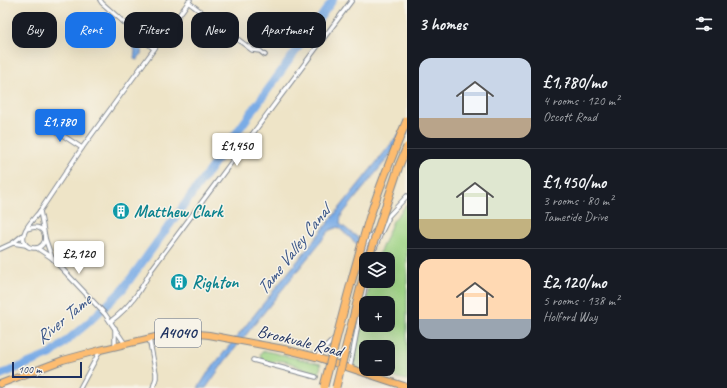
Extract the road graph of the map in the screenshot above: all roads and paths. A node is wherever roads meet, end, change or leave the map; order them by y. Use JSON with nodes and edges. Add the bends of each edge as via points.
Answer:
{"nodes":[{"id":1,"x":100,"y":0,"type":"edge"},
{"id":2,"x":352,"y":0,"type":"edge"},
{"id":3,"x":189,"y":1,"type":"edge"},
{"id":4,"x":154,"y":49,"type":"junction"},
{"id":5,"x":265,"y":54,"type":"dead end"},
{"id":6,"x":407,"y":120,"type":"edge"},
{"id":7,"x":47,"y":125,"type":"dead end"},
{"id":8,"x":407,"y":147,"type":"edge"},
{"id":9,"x":82,"y":148,"type":"junction"},
{"id":10,"x":407,"y":196,"type":"edge"},
{"id":11,"x":40,"y":210,"type":"junction"},
{"id":12,"x":391,"y":214,"type":"junction"},
{"id":13,"x":27,"y":229,"type":"junction"},
{"id":14,"x":44,"y":232,"type":"junction"},
{"id":15,"x":23,"y":235,"type":"junction"},
{"id":16,"x":45,"y":238,"type":"junction"},
{"id":17,"x":13,"y":243,"type":"junction"},
{"id":18,"x":26,"y":245,"type":"junction"},
{"id":19,"x":37,"y":248,"type":"junction"},
{"id":20,"x":0,"y":249,"type":"edge"},
{"id":21,"x":370,"y":252,"type":"edge"},
{"id":22,"x":374,"y":252,"type":"edge"},
{"id":23,"x":52,"y":258,"type":"junction"},
{"id":24,"x":361,"y":288,"type":"edge"},
{"id":25,"x":365,"y":288,"type":"edge"},
{"id":26,"x":111,"y":321,"type":"junction"},
{"id":27,"x":115,"y":327,"type":"junction"},
{"id":28,"x":148,"y":338,"type":"junction"},
{"id":29,"x":126,"y":344,"type":"junction"},
{"id":30,"x":115,"y":346,"type":"junction"},
{"id":31,"x":100,"y":350,"type":"junction"},
{"id":32,"x":316,"y":357,"type":"junction"},
{"id":33,"x":253,"y":360,"type":"dead end"},
{"id":34,"x":350,"y":368,"type":"junction"},
{"id":35,"x":316,"y":377,"type":"dead end"},
{"id":36,"x":392,"y":383,"type":"junction"},
{"id":37,"x":0,"y":384,"type":"edge"},
{"id":38,"x":324,"y":386,"type":"dead end"},
{"id":39,"x":336,"y":387,"type":"edge"},
{"id":40,"x":407,"y":387,"type":"edge"},
{"id":41,"x":80,"y":388,"type":"edge"},
{"id":42,"x":153,"y":388,"type":"edge"},
{"id":43,"x":399,"y":388,"type":"edge"}],
"edges":[{"from":1,"to":4,"type":"street"},
{"from":2,"to":26,"type":"street","via":[[157,263],[138,294]]},
{"from":3,"to":4,"type":"street"},
{"from":3,"to":5,"type":"street","via":[[252,50]]},
{"from":4,"to":9,"type":"street"},
{"from":6,"to":38,"type":"highway","bridge":true,"via":[[371,215]]},
{"from":7,"to":9,"type":"street"},
{"from":8,"to":21,"type":"highway","bridge":true},
{"from":9,"to":11,"type":"street"},
{"from":10,"to":12,"type":"street"},
{"from":11,"to":13,"type":"street"},
{"from":11,"to":14,"type":"street"},
{"from":12,"to":22,"type":"street","via":[[380,233]]},
{"from":12,"to":32,"type":"street","via":[[366,244],[342,328]]},
{"from":13,"to":14,"type":"street","via":[[34,226]]},
{"from":13,"to":15,"type":"street"},
{"from":14,"to":16,"type":"street"},
{"from":15,"to":17,"type":"street"},
{"from":15,"to":18,"type":"street"},
{"from":16,"to":19,"type":"street","via":[[43,244]]},
{"from":16,"to":23,"type":"street"},
{"from":17,"to":18,"type":"street"},
{"from":17,"to":20,"type":"street"},
{"from":18,"to":19,"type":"street"},
{"from":19,"to":23,"type":"street"},
{"from":23,"to":26,"type":"street"},
{"from":24,"to":39,"type":"highway","bridge":true},
{"from":25,"to":34,"type":"street"},
{"from":26,"to":27,"type":"street"},
{"from":27,"to":29,"type":"street"},
{"from":27,"to":30,"type":"street"},
{"from":28,"to":29,"type":"main road","name":"Brookvale Road","number":"A4040"},
{"from":28,"to":32,"type":"main road","name":"Brookvale Road","number":"A4040","via":[[188,333],[231,339]]},
{"from":28,"to":42,"type":"street","via":[[156,374]]},
{"from":29,"to":30,"type":"main road","name":"Brookvale Road","number":"A4040"},
{"from":30,"to":31,"type":"main road","name":"Brookvale Road","number":"A4040"},
{"from":31,"to":37,"type":"main road","name":"Brookvale Road","number":"A4040","via":[[63,360]]},
{"from":31,"to":41,"type":"street"},
{"from":32,"to":34,"type":"main road","name":"Brookvale Road","number":"A4040"},
{"from":33,"to":35,"type":"street","name":"Brookvale Road"},
{"from":34,"to":36,"type":"main road","name":"Brookvale Road","number":"A4040"},
{"from":36,"to":40,"type":"main road","name":"Brookvale Road","number":"A4040"},
{"from":36,"to":43,"type":"main road","name":"Brookvale Road","number":"A4040"}]}
